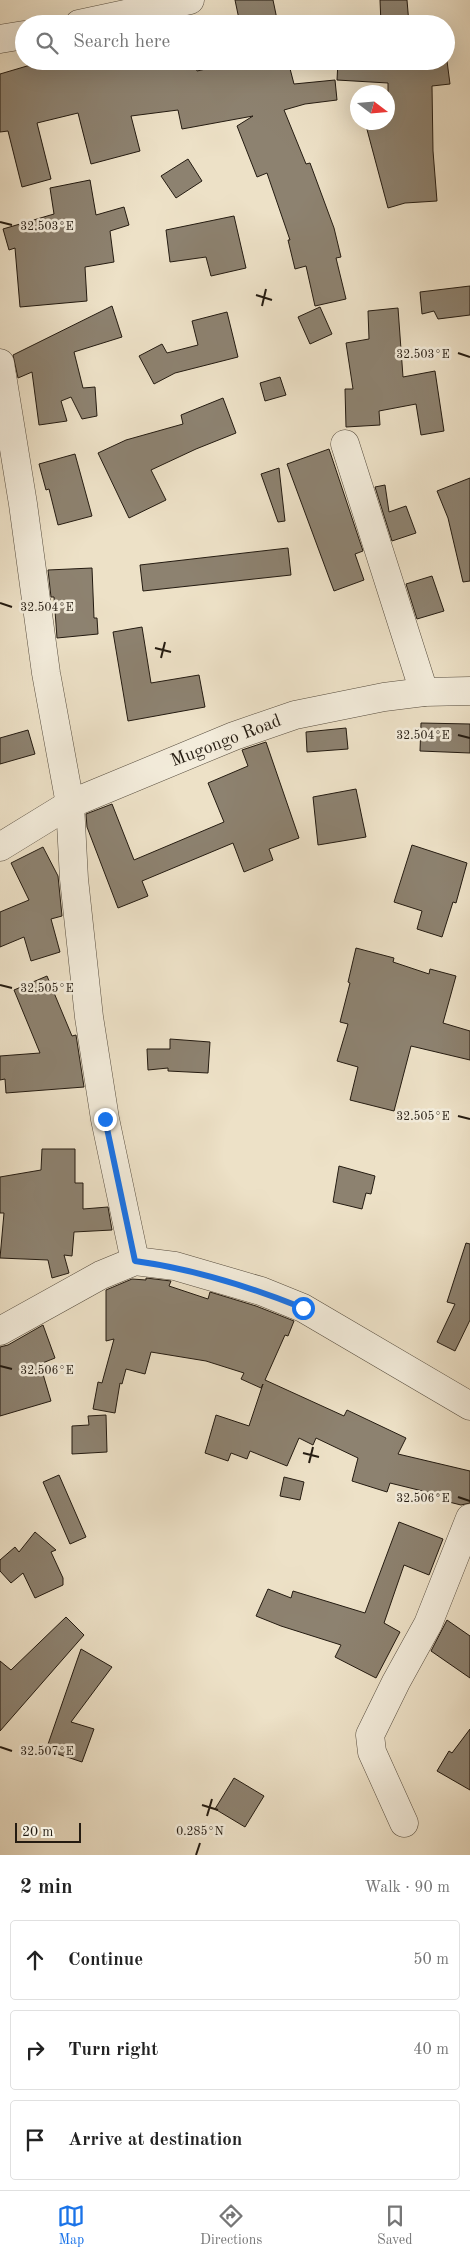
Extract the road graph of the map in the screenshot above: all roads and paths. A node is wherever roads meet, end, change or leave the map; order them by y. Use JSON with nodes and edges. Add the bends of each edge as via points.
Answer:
{"nodes":[{"id":1,"x":190,"y":0,"type":"edge"},
{"id":2,"x":121,"y":15,"type":"edge"},
{"id":3,"x":15,"y":36,"type":"edge"},
{"id":4,"x":0,"y":39,"type":"edge"},
{"id":5,"x":0,"y":363,"type":"edge"},
{"id":6,"x":345,"y":444,"type":"dead end"},
{"id":7,"x":470,"y":691,"type":"edge"},
{"id":8,"x":424,"y":692,"type":"junction"},
{"id":9,"x":70,"y":804,"type":"junction"},
{"id":10,"x":0,"y":847,"type":"edge"},
{"id":11,"x":135,"y":1261,"type":"junction"},
{"id":12,"x":0,"y":1331,"type":"edge"},
{"id":13,"x":470,"y":1406,"type":"edge"},
{"id":14,"x":470,"y":1518,"type":"edge"},
{"id":15,"x":404,"y":1823,"type":"dead end"}],
"edges":[{"from":1,"to":2,"type":"street"},
{"from":3,"to":4,"type":"street"},
{"from":5,"to":9,"type":"street","via":[[46,673]]},
{"from":6,"to":8,"type":"street"},
{"from":7,"to":8,"type":"street","name":"Mugongo Road"},
{"from":8,"to":9,"type":"street","name":"Mugongo Road","via":[[348,703],[295,715],[234,736]]},
{"from":9,"to":10,"type":"street","name":"Mugongo Road"},
{"from":9,"to":11,"type":"street","via":[[74,878],[90,1017],[105,1119]]},
{"from":11,"to":12,"type":"street","via":[[101,1274]]},
{"from":11,"to":13,"type":"street","via":[[184,1269],[261,1291],[303,1308]]},
{"from":14,"to":15,"type":"street","via":[[428,1624],[370,1736],[372,1752]]}]}
